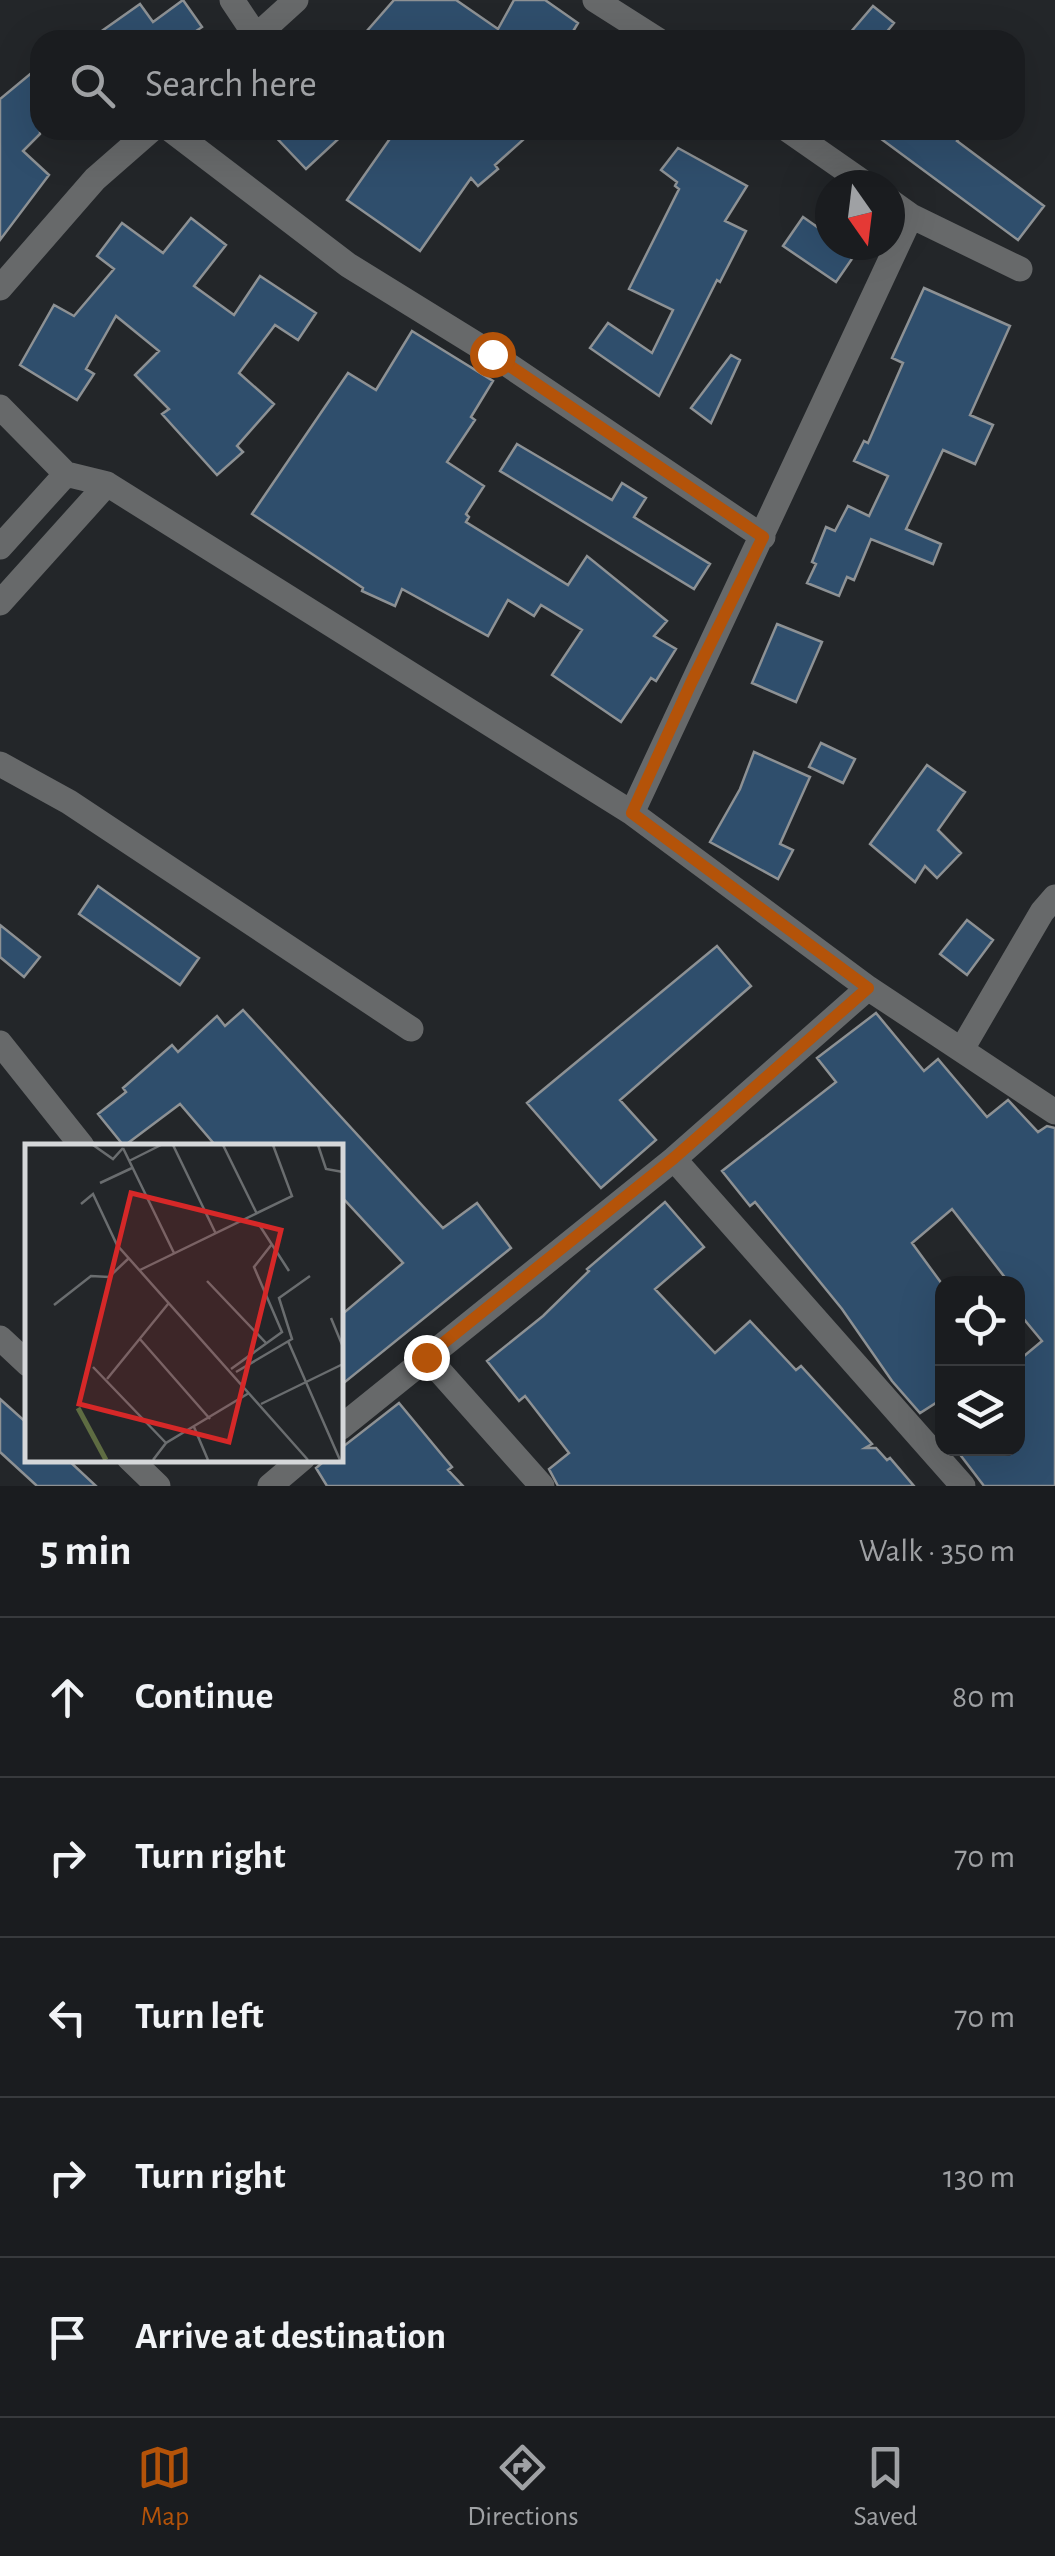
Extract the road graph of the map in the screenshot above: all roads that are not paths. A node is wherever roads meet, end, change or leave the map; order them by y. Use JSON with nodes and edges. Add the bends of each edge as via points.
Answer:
{"nodes":[{"id":1,"x":232,"y":0,"type":"edge"},
{"id":2,"x":296,"y":0,"type":"edge"},
{"id":3,"x":595,"y":0,"type":"edge"},
{"id":4,"x":249,"y":30,"type":"edge"},
{"id":5,"x":263,"y":30,"type":"edge"},
{"id":6,"x":642,"y":30,"type":"edge"},
{"id":7,"x":140,"y":140,"type":"edge"},
{"id":8,"x":184,"y":140,"type":"edge"},
{"id":9,"x":802,"y":140,"type":"edge"},
{"id":10,"x":845,"y":170,"type":"edge"},
{"id":11,"x":905,"y":210,"type":"edge"},
{"id":12,"x":879,"y":260,"type":"edge"},
{"id":13,"x":1020,"y":269,"type":"dead end"},
{"id":14,"x":0,"y":288,"type":"edge"},
{"id":15,"x":0,"y":407,"type":"edge"},
{"id":16,"x":66,"y":474,"type":"junction"},
{"id":17,"x":107,"y":484,"type":"junction"},
{"id":18,"x":763,"y":537,"type":"junction"},
{"id":19,"x":0,"y":547,"type":"edge"},
{"id":20,"x":0,"y":602,"type":"edge"},
{"id":21,"x":0,"y":764,"type":"edge"},
{"id":22,"x":632,"y":813,"type":"junction"},
{"id":23,"x":1055,"y":897,"type":"edge"},
{"id":24,"x":868,"y":988,"type":"junction"},
{"id":25,"x":411,"y":1029,"type":"dead end"},
{"id":26,"x":0,"y":1042,"type":"edge"},
{"id":27,"x":962,"y":1050,"type":"junction"},
{"id":28,"x":1055,"y":1112,"type":"edge"},
{"id":29,"x":80,"y":1144,"type":"edge"},
{"id":30,"x":674,"y":1158,"type":"junction"},
{"id":31,"x":0,"y":1338,"type":"edge"},
{"id":32,"x":426,"y":1357,"type":"junction"},
{"id":33,"x":25,"y":1361,"type":"edge"},
{"id":34,"x":342,"y":1426,"type":"edge"},
{"id":35,"x":132,"y":1461,"type":"edge"},
{"id":36,"x":299,"y":1461,"type":"edge"},
{"id":37,"x":158,"y":1486,"type":"edge"},
{"id":38,"x":270,"y":1486,"type":"edge"},
{"id":39,"x":542,"y":1486,"type":"edge"},
{"id":40,"x":962,"y":1486,"type":"edge"}],
"edges":[{"from":1,"to":4,"type":"street"},
{"from":2,"to":5,"type":"street"},
{"from":3,"to":6,"type":"street"},
{"from":7,"to":14,"type":"street","via":[[94,180]]},
{"from":8,"to":18,"type":"street","via":[[348,266],[492,354]]},
{"from":9,"to":10,"type":"street"},
{"from":11,"to":13,"type":"street"},
{"from":12,"to":18,"type":"street"},
{"from":15,"to":16,"type":"street"},
{"from":16,"to":17,"type":"street"},
{"from":16,"to":19,"type":"street"},
{"from":17,"to":20,"type":"street"},
{"from":17,"to":22,"type":"street"},
{"from":18,"to":22,"type":"street"},
{"from":21,"to":25,"type":"street","via":[[69,802]]},
{"from":22,"to":24,"type":"street"},
{"from":23,"to":27,"type":"street"},
{"from":24,"to":27,"type":"street"},
{"from":24,"to":30,"type":"street"},
{"from":26,"to":29,"type":"street"},
{"from":27,"to":28,"type":"street"},
{"from":30,"to":32,"type":"street"},
{"from":30,"to":40,"type":"street"},
{"from":31,"to":33,"type":"street"},
{"from":32,"to":34,"type":"street"},
{"from":32,"to":39,"type":"street"},
{"from":35,"to":37,"type":"street"},
{"from":36,"to":38,"type":"street"}]}
